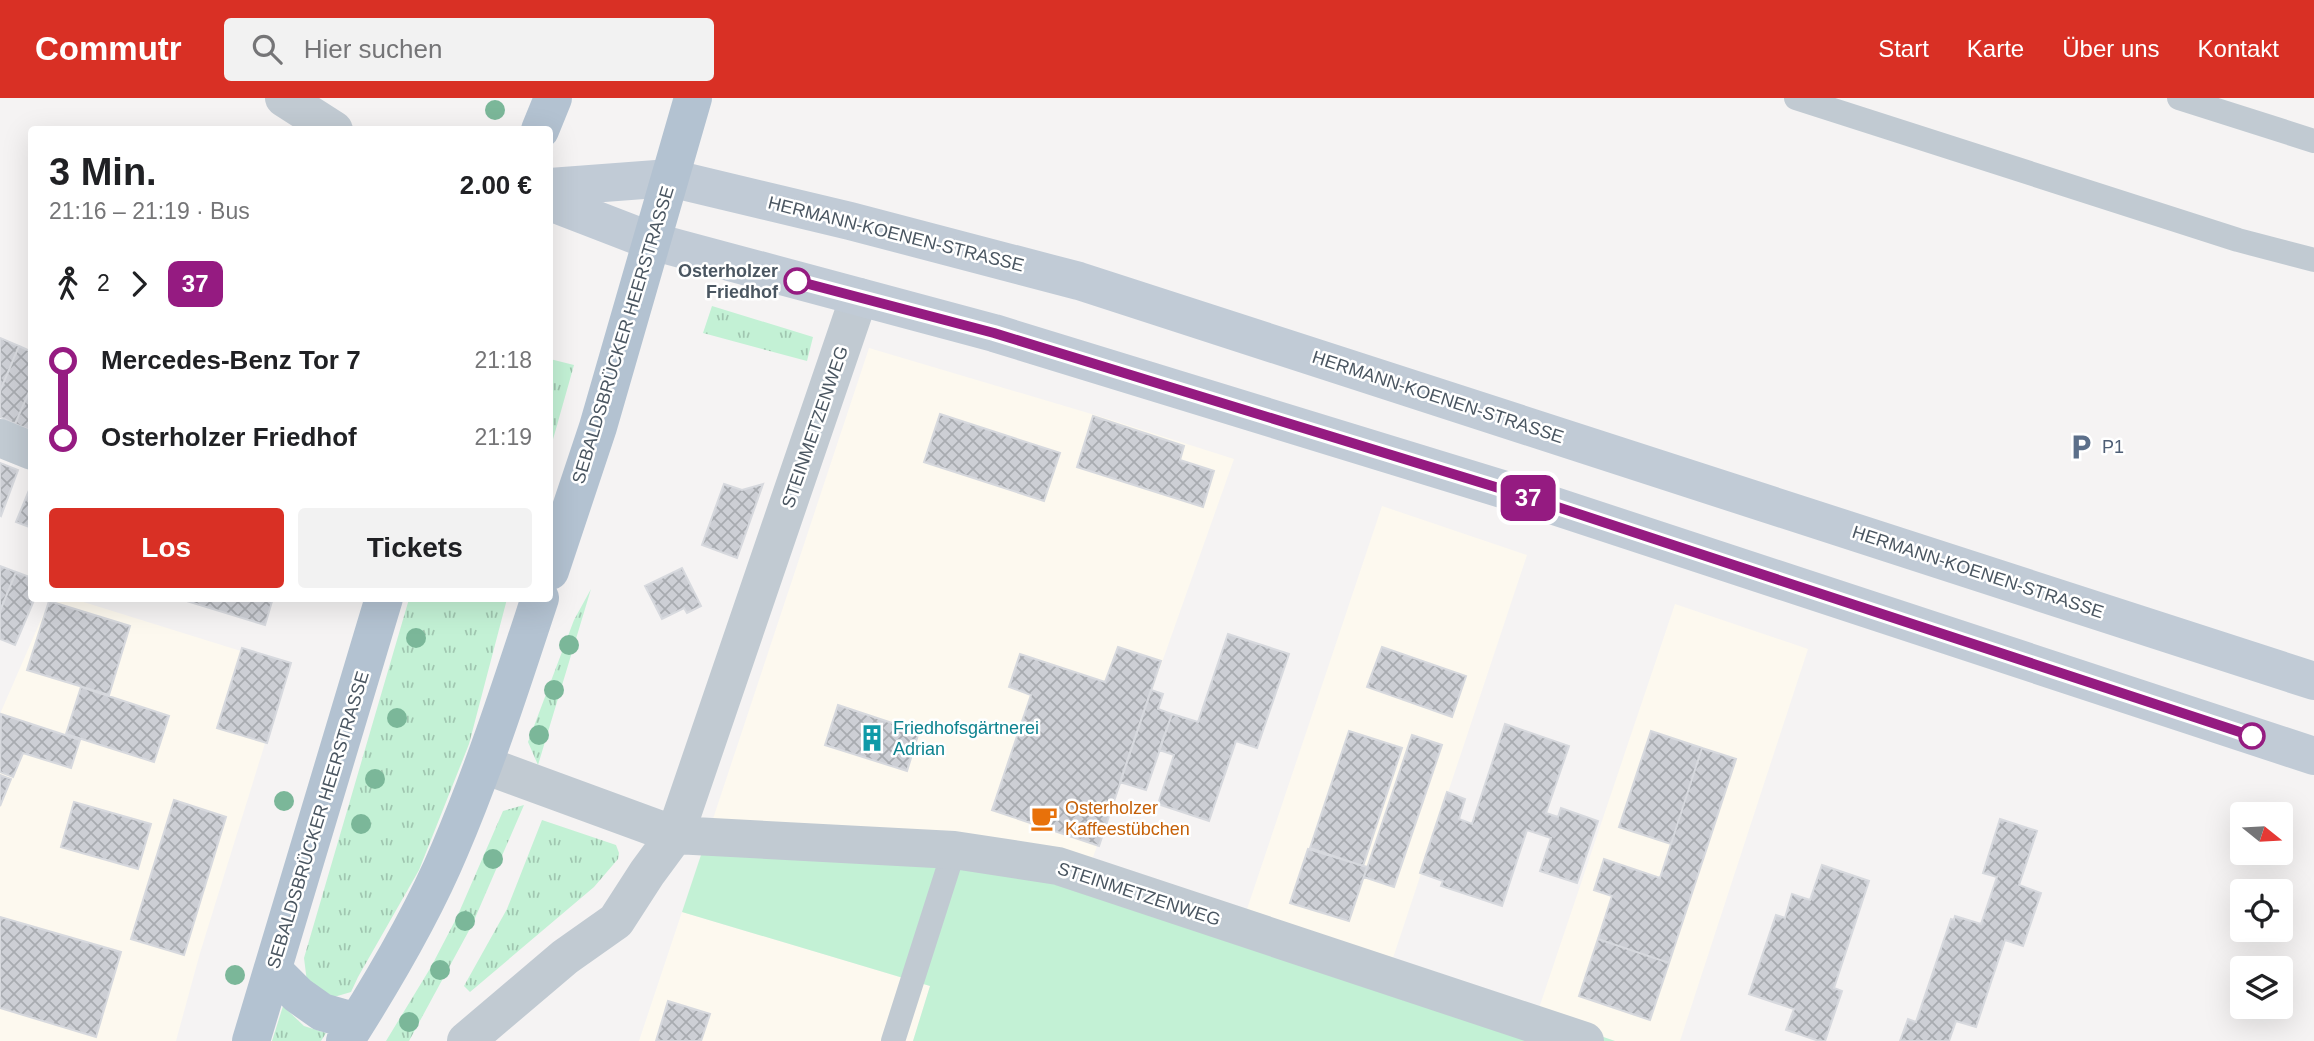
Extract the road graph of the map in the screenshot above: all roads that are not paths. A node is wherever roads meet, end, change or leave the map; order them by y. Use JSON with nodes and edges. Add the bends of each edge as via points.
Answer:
{"nodes":[{"id":1,"x":284,"y":98,"type":"edge"},
{"id":2,"x":553,"y":98,"type":"edge"},
{"id":3,"x":693,"y":98,"type":"edge"},
{"id":4,"x":1796,"y":98,"type":"edge"},
{"id":5,"x":2179,"y":98,"type":"edge"},
{"id":6,"x":328,"y":126,"type":"edge"},
{"id":7,"x":542,"y":126,"type":"edge"},
{"id":8,"x":2314,"y":141,"type":"edge"},
{"id":9,"x":670,"y":178,"type":"junction"},
{"id":10,"x":553,"y":187,"type":"edge"},
{"id":11,"x":553,"y":203,"type":"edge"},
{"id":12,"x":651,"y":241,"type":"junction"},
{"id":13,"x":2314,"y":260,"type":"edge"},
{"id":14,"x":859,"y":297,"type":"junction"},
{"id":15,"x":0,"y":438,"type":"edge"},
{"id":16,"x":28,"y":449,"type":"edge"},
{"id":17,"x":553,"y":562,"type":"edge"},
{"id":18,"x":383,"y":602,"type":"edge"},
{"id":19,"x":539,"y":602,"type":"edge"},
{"id":20,"x":2314,"y":681,"type":"edge"},
{"id":21,"x":2314,"y":756,"type":"edge"},
{"id":22,"x":484,"y":765,"type":"junction"},
{"id":23,"x":675,"y":835,"type":"junction"},
{"id":24,"x":954,"y":850,"type":"junction"},
{"id":25,"x":273,"y":970,"type":"junction"},
{"id":26,"x":351,"y":1031,"type":"edge"},
{"id":27,"x":251,"y":1041,"type":"edge"},
{"id":28,"x":466,"y":1041,"type":"edge"},
{"id":29,"x":893,"y":1041,"type":"edge"},
{"id":30,"x":1585,"y":1041,"type":"edge"}],
"edges":[{"from":1,"to":6,"type":"street"},
{"from":2,"to":7,"type":"main road"},
{"from":3,"to":9,"type":"main road","name":"SEBALDSBRÜCKER HEERSTRASSE"},
{"from":4,"to":13,"type":"lane"},
{"from":5,"to":8,"type":"lane"},
{"from":9,"to":10,"type":"main road","name":"HERMANN-KOENEN-STRASSE"},
{"from":9,"to":12,"type":"main road","name":"SEBALDSBRÜCKER HEERSTRASSE"},
{"from":9,"to":20,"type":"main road","name":"HERMANN-KOENEN-STRASSE","via":[[1079,281]]},
{"from":11,"to":12,"type":"main road"},
{"from":12,"to":14,"type":"main road"},
{"from":12,"to":17,"type":"main road","name":"SEBALDSBRÜCKER HEERSTRASSE","via":[[598,427]]},
{"from":14,"to":21,"type":"main road","via":[[994,333],[1502,489]]},
{"from":14,"to":23,"type":"street","name":"STEINMETZENWEG"},
{"from":15,"to":16,"type":"street"},
{"from":18,"to":25,"type":"main road","name":"SEBALDSBRÜCKER HEERSTRASSE"},
{"from":19,"to":22,"type":"main road"},
{"from":22,"to":23,"type":"street","name":"STEINMETZENWEG"},
{"from":22,"to":26,"type":"main road","via":[[420,912]]},
{"from":23,"to":24,"type":"street","name":"STEINMETZENWEG"},
{"from":23,"to":28,"type":"street","name":"STEINMETZENWEG","via":[[616,921],[565,957]]},
{"from":24,"to":29,"type":"lane"},
{"from":24,"to":30,"type":"street","name":"STEINMETZENWEG","via":[[1058,866]]},
{"from":25,"to":26,"type":"main road","via":[[298,995]]},
{"from":25,"to":27,"type":"main road","name":"SEBALDSBRÜCKER HEERSTRASSE"}]}
